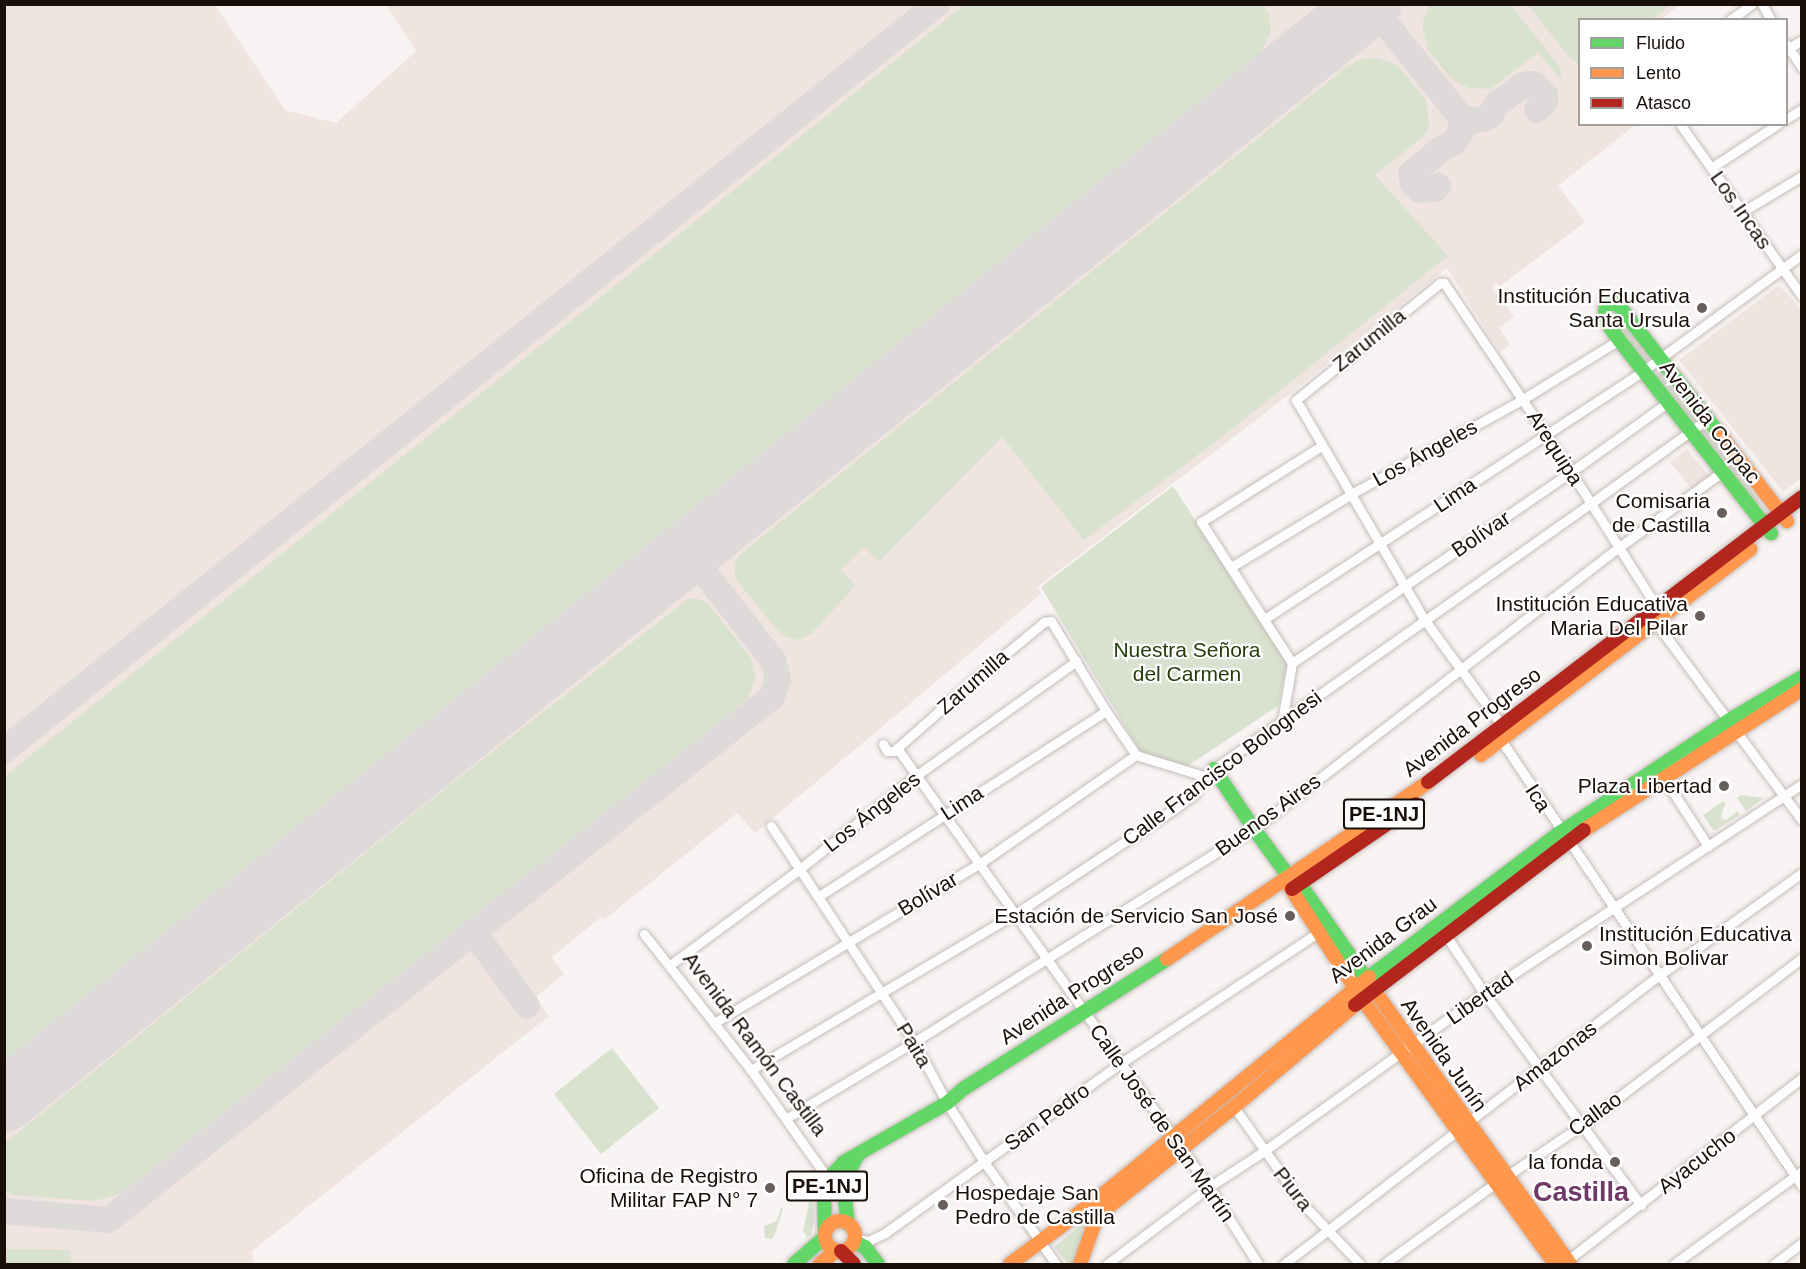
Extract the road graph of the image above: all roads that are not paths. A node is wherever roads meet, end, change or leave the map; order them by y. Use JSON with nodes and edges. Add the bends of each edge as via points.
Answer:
{"nodes":[{"id":1,"x":1752,"y":4,"type":"edge"},
{"id":2,"x":1762,"y":4,"type":"edge"},
{"id":3,"x":1733,"y":18,"type":"edge"},
{"id":4,"x":1770,"y":18,"type":"edge"},
{"id":5,"x":1802,"y":40,"type":"edge"},
{"id":6,"x":1788,"y":47,"type":"edge"},
{"id":7,"x":1788,"y":49,"type":"edge"},
{"id":8,"x":1802,"y":68,"type":"edge"},
{"id":9,"x":1802,"y":109,"type":"edge"},
{"id":10,"x":1788,"y":118,"type":"edge"},
{"id":11,"x":1681,"y":126,"type":"edge"},
{"id":12,"x":1775,"y":126,"type":"edge"},
{"id":13,"x":1711,"y":168,"type":"junction"},
{"id":14,"x":1802,"y":176,"type":"edge"},
{"id":15,"x":1742,"y":212,"type":"junction"},
{"id":16,"x":1802,"y":254,"type":"edge"},
{"id":17,"x":1782,"y":268,"type":"junction"},
{"id":18,"x":1444,"y":283,"type":"joint"},
{"id":19,"x":1802,"y":296,"type":"edge"},
{"id":20,"x":1619,"y":340,"type":"junction"},
{"id":21,"x":1659,"y":359,"type":"junction"},
{"id":22,"x":1643,"y":371,"type":"junction"},
{"id":23,"x":1523,"y":399,"type":"junction"},
{"id":24,"x":1667,"y":403,"type":"junction"},
{"id":25,"x":1706,"y":420,"type":"junction"},
{"id":26,"x":1690,"y":431,"type":"junction"},
{"id":27,"x":1546,"y":434,"type":"junction"},
{"id":28,"x":1321,"y":446,"type":"junction"},
{"id":29,"x":1571,"y":472,"type":"junction"},
{"id":30,"x":1722,"y":472,"type":"junction"},
{"id":31,"x":1353,"y":494,"type":"junction"},
{"id":32,"x":1802,"y":496,"type":"edge"},
{"id":33,"x":1590,"y":504,"type":"junction"},
{"id":34,"x":1802,"y":509,"type":"edge"},
{"id":35,"x":1784,"y":517,"type":"junction"},
{"id":36,"x":1768,"y":529,"type":"junction"},
{"id":37,"x":1382,"y":544,"type":"junction"},
{"id":38,"x":1617,"y":548,"type":"junction"},
{"id":39,"x":1231,"y":567,"type":"junction"},
{"id":40,"x":1406,"y":585,"type":"junction"},
{"id":41,"x":1656,"y":615,"type":"junction"},
{"id":42,"x":1266,"y":618,"type":"junction"},
{"id":43,"x":1424,"y":619,"type":"junction"},
{"id":44,"x":1076,"y":661,"type":"junction"},
{"id":45,"x":1292,"y":663,"type":"junction"},
{"id":46,"x":1461,"y":670,"type":"junction"},
{"id":47,"x":1802,"y":677,"type":"edge"},
{"id":48,"x":1802,"y":689,"type":"edge"},
{"id":49,"x":1106,"y":711,"type":"junction"},
{"id":50,"x":1282,"y":722,"type":"junction"},
{"id":51,"x":1502,"y":726,"type":"junction"},
{"id":52,"x":1732,"y":726,"type":"junction"},
{"id":53,"x":1501,"y":740,"type":"junction"},
{"id":54,"x":884,"y":744,"type":"dead end"},
{"id":55,"x":897,"y":748,"type":"junction"},
{"id":56,"x":1136,"y":755,"type":"junction"},
{"id":57,"x":1209,"y":773,"type":"junction"},
{"id":58,"x":917,"y":775,"type":"junction"},
{"id":59,"x":1665,"y":780,"type":"junction"},
{"id":60,"x":1802,"y":783,"type":"edge"},
{"id":61,"x":1785,"y":795,"type":"junction"},
{"id":62,"x":944,"y":814,"type":"junction"},
{"id":63,"x":1802,"y":820,"type":"edge"},
{"id":64,"x":771,"y":826,"type":"dead end"},
{"id":65,"x":1254,"y":829,"type":"junction"},
{"id":66,"x":1564,"y":837,"type":"junction"},
{"id":67,"x":1708,"y":846,"type":"junction"},
{"id":68,"x":979,"y":864,"type":"junction"},
{"id":69,"x":801,"y":868,"type":"junction"},
{"id":70,"x":1802,"y":873,"type":"edge"},
{"id":71,"x":1291,"y":880,"type":"junction"},
{"id":72,"x":819,"y":896,"type":"junction"},
{"id":73,"x":1612,"y":908,"type":"junction"},
{"id":74,"x":1015,"y":914,"type":"junction"},
{"id":75,"x":1323,"y":929,"type":"junction"},
{"id":76,"x":644,"y":934,"type":"dead end"},
{"id":77,"x":1445,"y":934,"type":"junction"},
{"id":78,"x":848,"y":942,"type":"junction"},
{"id":79,"x":1802,"y":958,"type":"edge"},
{"id":80,"x":1047,"y":959,"type":"junction"},
{"id":81,"x":670,"y":966,"type":"junction"},
{"id":82,"x":1658,"y":976,"type":"junction"},
{"id":83,"x":1363,"y":989,"type":"junction"},
{"id":84,"x":880,"y":992,"type":"junction"},
{"id":85,"x":1484,"y":993,"type":"junction"},
{"id":86,"x":1087,"y":1015,"type":"junction"},
{"id":87,"x":714,"y":1023,"type":"junction"},
{"id":88,"x":1701,"y":1035,"type":"junction"},
{"id":89,"x":914,"y":1042,"type":"junction"},
{"id":90,"x":1407,"y":1050,"type":"junction"},
{"id":91,"x":1121,"y":1064,"type":"junction"},
{"id":92,"x":1539,"y":1068,"type":"junction"},
{"id":93,"x":752,"y":1070,"type":"junction"},
{"id":94,"x":1802,"y":1078,"type":"edge"},
{"id":95,"x":947,"y":1103,"type":"junction"},
{"id":96,"x":1234,"y":1107,"type":"junction"},
{"id":97,"x":1754,"y":1116,"type":"junction"},
{"id":98,"x":787,"y":1118,"type":"junction"},
{"id":99,"x":1582,"y":1125,"type":"junction"},
{"id":100,"x":1462,"y":1128,"type":"junction"},
{"id":101,"x":1173,"y":1137,"type":"junction"},
{"id":102,"x":1182,"y":1149,"type":"junction"},
{"id":103,"x":861,"y":1151,"type":"junction"},
{"id":104,"x":1264,"y":1151,"type":"junction"},
{"id":105,"x":985,"y":1163,"type":"junction"},
{"id":106,"x":1798,"y":1174,"type":"edge"},
{"id":107,"x":829,"y":1180,"type":"junction"},
{"id":108,"x":1501,"y":1180,"type":"junction"},
{"id":109,"x":1802,"y":1186,"type":"edge"},
{"id":110,"x":1209,"y":1187,"type":"junction"},
{"id":111,"x":1641,"y":1204,"type":"junction"},
{"id":112,"x":848,"y":1224,"type":"junction"},
{"id":113,"x":1328,"y":1232,"type":"junction"},
{"id":114,"x":825,"y":1236,"type":"junction"},
{"id":115,"x":854,"y":1240,"type":"junction"},
{"id":116,"x":1039,"y":1243,"type":"junction"},
{"id":117,"x":1802,"y":1244,"type":"edge"},
{"id":118,"x":839,"y":1251,"type":"junction"},
{"id":119,"x":1564,"y":1263,"type":"edge"},
{"id":120,"x":794,"y":1264,"type":"edge"},
{"id":121,"x":820,"y":1264,"type":"edge"},
{"id":122,"x":854,"y":1264,"type":"edge"},
{"id":123,"x":878,"y":1264,"type":"edge"},
{"id":124,"x":1010,"y":1264,"type":"edge"},
{"id":125,"x":1056,"y":1264,"type":"edge"},
{"id":126,"x":1080,"y":1264,"type":"edge"},
{"id":127,"x":1107,"y":1264,"type":"edge"},
{"id":128,"x":1258,"y":1264,"type":"edge"},
{"id":129,"x":1284,"y":1264,"type":"edge"},
{"id":130,"x":1360,"y":1264,"type":"edge"},
{"id":131,"x":1384,"y":1264,"type":"edge"},
{"id":132,"x":1674,"y":1264,"type":"edge"},
{"id":133,"x":1774,"y":1264,"type":"edge"}],
"edges":[{"from":1,"to":3,"type":"street"},
{"from":2,"to":4,"type":"street"},
{"from":5,"to":6,"type":"street"},
{"from":7,"to":8,"type":"street"},
{"from":9,"to":10,"type":"street"},
{"from":11,"to":13,"type":"street","name":"Los Incas"},
{"from":12,"to":13,"type":"street"},
{"from":13,"to":15,"type":"street","name":"Los Incas"},
{"from":14,"to":15,"type":"street"},
{"from":15,"to":17,"type":"street","name":"Los Incas"},
{"from":16,"to":17,"type":"street","name":"Lima"},
{"from":17,"to":19,"type":"street","name":"Los Incas"},
{"from":17,"to":21,"type":"street","name":"Lima"},
{"from":18,"to":23,"type":"street","name":"Arequipa"},
{"from":18,"to":28,"type":"street","name":"Zarumilla","via":[[1296,400]]},
{"from":20,"to":21,"type":"street","name":"Avenida Corpac","via":[[1603,315],[1606,305],[1613,302]]},
{"from":20,"to":22,"type":"street","name":"Avenida Corpac"},
{"from":20,"to":23,"type":"street","name":"Los Ángeles"},
{"from":21,"to":22,"type":"street","name":"Lima"},
{"from":21,"to":25,"type":"street","name":"Avenida Corpac"},
{"from":22,"to":24,"type":"street","name":"Avenida Corpac"},
{"from":22,"to":27,"type":"street","name":"Lima"},
{"from":23,"to":27,"type":"street","name":"Arequipa"},
{"from":23,"to":31,"type":"street","name":"Los Ángeles"},
{"from":24,"to":26,"type":"street","name":"Avenida Corpac"},
{"from":24,"to":29,"type":"street","name":"Bolívar"},
{"from":25,"to":26,"type":"street","name":"Calle Francisco Bolognesi"},
{"from":25,"to":35,"type":"street","name":"Avenida Corpac"},
{"from":26,"to":30,"type":"street","name":"Avenida Corpac"},
{"from":26,"to":33,"type":"street","name":"Calle Francisco Bolognesi"},
{"from":27,"to":29,"type":"street","name":"Arequipa"},
{"from":27,"to":37,"type":"street","name":"Lima"},
{"from":28,"to":31,"type":"street"},
{"from":28,"to":39,"type":"street","via":[[1201,521]]},
{"from":29,"to":33,"type":"street","name":"Arequipa"},
{"from":29,"to":40,"type":"street","name":"Bolívar"},
{"from":30,"to":36,"type":"street","name":"Avenida Corpac"},
{"from":30,"to":38,"type":"street","name":"Buenos Aires"},
{"from":31,"to":37,"type":"street"},
{"from":31,"to":39,"type":"street","name":"Los Ángeles"},
{"from":32,"to":35,"type":"street","name":"Avenida Progreso","number":"PE-1NJ"},
{"from":33,"to":38,"type":"street","name":"Arequipa"},
{"from":33,"to":43,"type":"street","name":"Calle Francisco Bolognesi"},
{"from":34,"to":35,"type":"street","name":"Avenida Progreso","number":"PE-1NJ"},
{"from":35,"to":36,"type":"street","name":"Avenida Progreso","number":"PE-1NJ"},
{"from":36,"to":41,"type":"street","name":"Avenida Progreso","number":"PE-1NJ"},
{"from":37,"to":40,"type":"street"},
{"from":37,"to":42,"type":"street","name":"Lima"},
{"from":38,"to":41,"type":"street","name":"Arequipa"},
{"from":38,"to":46,"type":"street","name":"Buenos Aires"},
{"from":39,"to":42,"type":"street"},
{"from":40,"to":43,"type":"street"},
{"from":40,"to":45,"type":"street","name":"Bolívar"},
{"from":41,"to":51,"type":"street","name":"Avenida Progreso","number":"PE-1NJ"},
{"from":41,"to":52,"type":"street","name":"Arequipa"},
{"from":41,"to":53,"type":"street","name":"Avenida Progreso","number":"PE-1NJ"},
{"from":42,"to":45,"type":"street"},
{"from":43,"to":46,"type":"street"},
{"from":43,"to":50,"type":"street","name":"Calle Francisco Bolognesi"},
{"from":44,"to":49,"type":"street"},
{"from":44,"to":55,"type":"street","name":"Zarumilla","via":[[1051,621],[1044,622]]},
{"from":44,"to":58,"type":"street","name":"Los Ángeles"},
{"from":45,"to":50,"type":"street"},
{"from":46,"to":51,"type":"street"},
{"from":46,"to":65,"type":"street","name":"Buenos Aires"},
{"from":47,"to":52,"type":"street","name":"Avenida Grau"},
{"from":48,"to":52,"type":"street","name":"Avenida Grau"},
{"from":49,"to":56,"type":"street"},
{"from":49,"to":62,"type":"street","name":"Lima"},
{"from":50,"to":57,"type":"street","name":"Calle Francisco Bolognesi"},
{"from":51,"to":53,"type":"street"},
{"from":51,"to":71,"type":"street","name":"Avenida Progreso","number":"PE-1NJ"},
{"from":52,"to":59,"type":"street","name":"Avenida Grau"},
{"from":52,"to":61,"type":"street","name":"Arequipa"},
{"from":52,"to":66,"type":"street","name":"Avenida Grau"},
{"from":53,"to":66,"type":"street","name":"Ica"},
{"from":53,"to":71,"type":"street","name":"Avenida Progreso","number":"PE-1NJ","via":[[1390,823]]},
{"from":54,"to":55,"type":"street","via":[[889,753]]},
{"from":55,"to":58,"type":"street","name":"Calle José de San Martín"},
{"from":56,"to":57,"type":"street"},
{"from":56,"to":68,"type":"street","name":"Bolívar"},
{"from":57,"to":65,"type":"street","name":"Avenida Junín"},
{"from":57,"to":74,"type":"street","name":"Calle Francisco Bolognesi","via":[[1195,794]]},
{"from":58,"to":62,"type":"street","name":"Calle José de San Martín"},
{"from":58,"to":69,"type":"street","name":"Los Ángeles"},
{"from":59,"to":66,"type":"street","name":"Avenida Grau"},
{"from":59,"to":67,"type":"street"},
{"from":60,"to":61,"type":"street","name":"Libertad"},
{"from":61,"to":63,"type":"street","name":"Arequipa"},
{"from":61,"to":67,"type":"street","name":"Libertad"},
{"from":62,"to":68,"type":"street","name":"Calle José de San Martín"},
{"from":62,"to":72,"type":"street","name":"Lima"},
{"from":64,"to":69,"type":"street","name":"Paita"},
{"from":65,"to":71,"type":"street","name":"Avenida Junín"},
{"from":65,"to":80,"type":"street","name":"Buenos Aires"},
{"from":66,"to":73,"type":"street","name":"Ica"},
{"from":66,"to":77,"type":"street","name":"Avenida Grau"},
{"from":66,"to":83,"type":"street","name":"Avenida Grau"},
{"from":67,"to":73,"type":"street","name":"Libertad"},
{"from":68,"to":74,"type":"street","name":"Calle José de San Martín"},
{"from":68,"to":78,"type":"street","name":"Bolívar"},
{"from":69,"to":72,"type":"street","name":"Paita"},
{"from":69,"to":81,"type":"street","name":"Los Ángeles"},
{"from":70,"to":82,"type":"street","name":"Amazonas"},
{"from":71,"to":75,"type":"street","name":"Avenida Junín"},
{"from":71,"to":86,"type":"street","name":"Avenida Progreso","number":"PE-1NJ"},
{"from":72,"to":78,"type":"street","name":"Paita"},
{"from":73,"to":82,"type":"street","name":"Ica"},
{"from":73,"to":85,"type":"street","name":"Libertad"},
{"from":74,"to":80,"type":"street","name":"Calle José de San Martín"},
{"from":74,"to":84,"type":"street","name":"Calle Francisco Bolognesi"},
{"from":75,"to":83,"type":"street","name":"Avenida Junín"},
{"from":75,"to":91,"type":"street","name":"San Pedro"},
{"from":76,"to":81,"type":"street","name":"Avenida Ramón Castilla"},
{"from":77,"to":83,"type":"street","name":"Avenida Grau"},
{"from":77,"to":85,"type":"street"},
{"from":78,"to":84,"type":"street","name":"Paita"},
{"from":78,"to":87,"type":"street","name":"Bolívar"},
{"from":79,"to":88,"type":"street","name":"Callao"},
{"from":80,"to":86,"type":"street","name":"Calle José de San Martín"},
{"from":80,"to":89,"type":"street","name":"Buenos Aires"},
{"from":81,"to":87,"type":"street","name":"Avenida Ramón Castilla"},
{"from":82,"to":88,"type":"street","name":"Ica"},
{"from":82,"to":92,"type":"street","name":"Amazonas"},
{"from":83,"to":90,"type":"street","name":"Avenida Junín"},
{"from":83,"to":96,"type":"street","name":"Avenida Grau"},
{"from":83,"to":101,"type":"street","name":"Avenida Grau"},
{"from":84,"to":89,"type":"street","name":"Paita"},
{"from":84,"to":93,"type":"street","name":"Calle Francisco Bolognesi"},
{"from":85,"to":90,"type":"street","name":"Libertad"},
{"from":85,"to":92,"type":"street"},
{"from":86,"to":91,"type":"street","name":"Calle José de San Martín"},
{"from":86,"to":95,"type":"street","name":"Avenida Progreso","number":"PE-1NJ","via":[[965,1099]]},
{"from":87,"to":93,"type":"street","name":"Avenida Ramón Castilla"},
{"from":88,"to":97,"type":"street","name":"Ica"},
{"from":88,"to":99,"type":"street","name":"Callao"},
{"from":89,"to":95,"type":"street","name":"Paita"},
{"from":89,"to":98,"type":"street","name":"Buenos Aires"},
{"from":90,"to":100,"type":"street","name":"Avenida Junín"},
{"from":90,"to":104,"type":"street","name":"Libertad"},
{"from":91,"to":101,"type":"street","name":"Calle José de San Martín"},
{"from":91,"to":105,"type":"street","name":"San Pedro"},
{"from":92,"to":99,"type":"street"},
{"from":92,"to":100,"type":"street","name":"Amazonas"},
{"from":93,"to":98,"type":"street","name":"Avenida Ramón Castilla"},
{"from":94,"to":97,"type":"street","name":"Ayacucho"},
{"from":95,"to":103,"type":"street","name":"Avenida Progreso","number":"PE-1NJ"},
{"from":95,"to":105,"type":"street","name":"Paita"},
{"from":96,"to":102,"type":"street","name":"Avenida Grau"},
{"from":96,"to":104,"type":"street","name":"Piura"},
{"from":97,"to":106,"type":"street","name":"Ica"},
{"from":97,"to":111,"type":"street","name":"Ayacucho"},
{"from":98,"to":107,"type":"street","name":"Avenida Ramón Castilla"},
{"from":99,"to":108,"type":"street","name":"Callao"},
{"from":99,"to":111,"type":"street"},
{"from":100,"to":108,"type":"street","name":"Avenida Junín"},
{"from":100,"to":113,"type":"street","name":"Amazonas"},
{"from":101,"to":102,"type":"street","name":"Calle José de San Martín"},
{"from":101,"to":116,"type":"street","name":"Avenida Grau"},
{"from":102,"to":110,"type":"street","name":"Calle José de San Martín"},
{"from":102,"to":126,"type":"street","name":"Avenida Grau","via":[[1096,1216]]},
{"from":103,"to":107,"type":"street","name":"Avenida Progreso","number":"PE-1NJ","via":[[835,1170]]},
{"from":103,"to":112,"type":"street","number":"PE-1NJ","via":[[847,1175],[844,1193]]},
{"from":104,"to":110,"type":"street","name":"Libertad"},
{"from":104,"to":113,"type":"street","name":"Piura"},
{"from":105,"to":115,"type":"street","name":"San Pedro","via":[[876,1238]]},
{"from":105,"to":116,"type":"street","name":"Paita"},
{"from":106,"to":109,"type":"street","name":"Ica"},
{"from":106,"to":132,"type":"street"},
{"from":107,"to":114,"type":"street","number":"PE-1NJ","via":[[824,1193]]},
{"from":108,"to":119,"type":"street","name":"Avenida Junín"},
{"from":108,"to":131,"type":"street","name":"Callao"},
{"from":110,"to":127,"type":"street","name":"Libertad"},
{"from":110,"to":128,"type":"street","name":"Calle José de San Martín"},
{"from":111,"to":119,"type":"street","name":"Ayacucho"},
{"from":112,"to":114,"type":"street","number":"PE-1NJ","via":[[832,1224]]},
{"from":112,"to":115,"type":"street","number":"PE-1NJ","via":[[854,1231]]},
{"from":113,"to":129,"type":"street","name":"Amazonas"},
{"from":113,"to":130,"type":"street","name":"Piura"},
{"from":114,"to":118,"type":"street","via":[[827,1244]]},
{"from":114,"to":120,"type":"street","number":"PE-1NJ"},
{"from":115,"to":118,"type":"street","via":[[849,1248]]},
{"from":115,"to":123,"type":"street"},
{"from":116,"to":124,"type":"street","name":"Avenida Grau"},
{"from":116,"to":125,"type":"street","name":"Paita"},
{"from":117,"to":133,"type":"street"},
{"from":118,"to":121,"type":"street"},
{"from":118,"to":122,"type":"street"}]}
